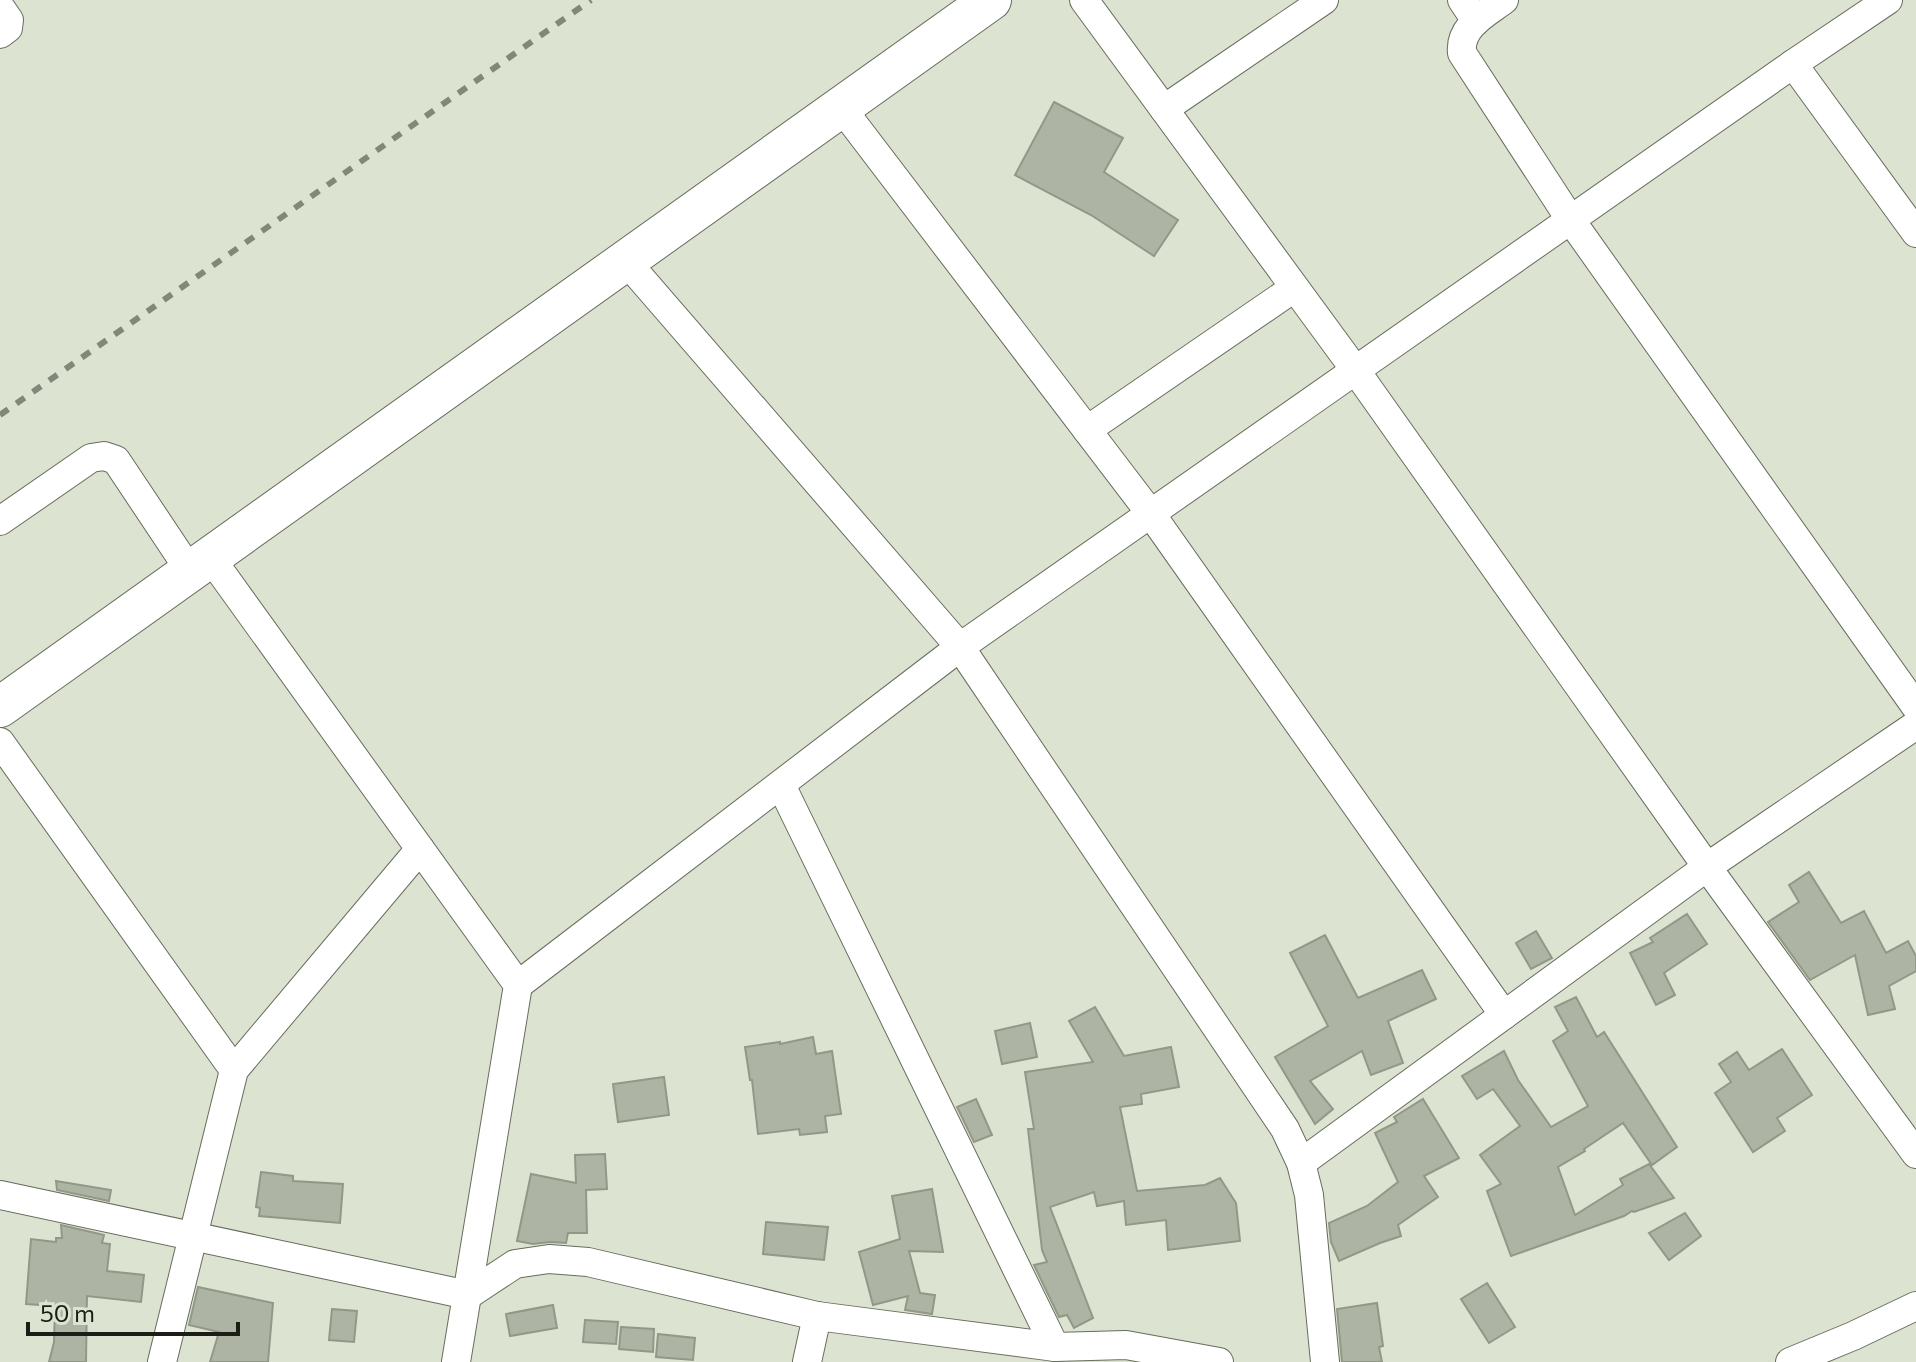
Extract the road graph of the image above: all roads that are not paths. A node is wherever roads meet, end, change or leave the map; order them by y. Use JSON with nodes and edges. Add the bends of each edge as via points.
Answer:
{"nodes":[{"id":1,"x":991,"y":0,"type":"edge"},
{"id":2,"x":1084,"y":0,"type":"edge"},
{"id":3,"x":1324,"y":0,"type":"edge"},
{"id":4,"x":1504,"y":0,"type":"edge"},
{"id":5,"x":1888,"y":0,"type":"edge"},
{"id":6,"x":0,"y":7,"type":"edge"},
{"id":7,"x":1469,"y":10,"type":"edge"},
{"id":8,"x":0,"y":34,"type":"edge"},
{"id":9,"x":1793,"y":64,"type":"junction"},
{"id":10,"x":840,"y":106,"type":"junction"},
{"id":11,"x":1164,"y":109,"type":"junction"},
{"id":12,"x":1570,"y":219,"type":"junction"},
{"id":13,"x":1916,"y":233,"type":"edge"},
{"id":14,"x":625,"y":260,"type":"junction"},
{"id":15,"x":1294,"y":288,"type":"junction"},
{"id":16,"x":1356,"y":371,"type":"junction"},
{"id":17,"x":1087,"y":430,"type":"junction"},
{"id":18,"x":1151,"y":514,"type":"junction"},
{"id":19,"x":0,"y":521,"type":"edge"},
{"id":20,"x":200,"y":564,"type":"junction"},
{"id":21,"x":960,"y":647,"type":"junction"},
{"id":22,"x":0,"y":707,"type":"edge"},
{"id":23,"x":1916,"y":707,"type":"edge"},
{"id":24,"x":1916,"y":725,"type":"edge"},
{"id":25,"x":0,"y":742,"type":"edge"},
{"id":26,"x":781,"y":785,"type":"junction"},
{"id":27,"x":420,"y":849,"type":"junction"},
{"id":28,"x":1707,"y":867,"type":"junction"},
{"id":29,"x":518,"y":985,"type":"junction"},
{"id":30,"x":1504,"y":1015,"type":"junction"},
{"id":31,"x":234,"y":1070,"type":"junction"},
{"id":32,"x":1916,"y":1154,"type":"edge"},
{"id":33,"x":1301,"y":1163,"type":"junction"},
{"id":34,"x":0,"y":1195,"type":"edge"},
{"id":35,"x":193,"y":1237,"type":"junction"},
{"id":36,"x":468,"y":1295,"type":"junction"},
{"id":37,"x":1916,"y":1306,"type":"edge"},
{"id":38,"x":817,"y":1316,"type":"junction"},
{"id":39,"x":1055,"y":1347,"type":"junction"},
{"id":40,"x":1124,"y":1354,"type":"edge"},
{"id":41,"x":162,"y":1362,"type":"edge"},
{"id":42,"x":456,"y":1362,"type":"edge"},
{"id":43,"x":807,"y":1362,"type":"edge"},
{"id":44,"x":1219,"y":1362,"type":"edge"},
{"id":45,"x":1325,"y":1362,"type":"edge"},
{"id":46,"x":1790,"y":1362,"type":"edge"}],
"edges":[{"from":1,"to":10,"type":"street"},
{"from":2,"to":11,"type":"street"},
{"from":3,"to":11,"type":"street"},
{"from":4,"to":7,"type":"street"},
{"from":5,"to":9,"type":"street"},
{"from":6,"to":8,"type":"street","via":[[9,20]]},
{"from":7,"to":12,"type":"street","via":[[1462,53]]},
{"from":9,"to":12,"type":"street"},
{"from":9,"to":13,"type":"street"},
{"from":10,"to":14,"type":"street"},
{"from":10,"to":17,"type":"street"},
{"from":11,"to":15,"type":"street"},
{"from":12,"to":16,"type":"street"},
{"from":12,"to":23,"type":"street"},
{"from":14,"to":20,"type":"street"},
{"from":14,"to":21,"type":"street"},
{"from":15,"to":16,"type":"street"},
{"from":15,"to":17,"type":"street"},
{"from":16,"to":18,"type":"street"},
{"from":16,"to":28,"type":"street"},
{"from":17,"to":18,"type":"street"},
{"from":18,"to":21,"type":"street"},
{"from":18,"to":30,"type":"street"},
{"from":19,"to":20,"type":"street","via":[[91,458],[104,456],[116,460]]},
{"from":20,"to":22,"type":"street"},
{"from":20,"to":27,"type":"street"},
{"from":21,"to":26,"type":"street"},
{"from":21,"to":33,"type":"street","via":[[1285,1129]]},
{"from":24,"to":28,"type":"street"},
{"from":25,"to":31,"type":"street"},
{"from":26,"to":29,"type":"street"},
{"from":26,"to":39,"type":"street"},
{"from":27,"to":29,"type":"street"},
{"from":27,"to":31,"type":"street"},
{"from":28,"to":30,"type":"street"},
{"from":28,"to":32,"type":"street"},
{"from":29,"to":36,"type":"street"},
{"from":30,"to":33,"type":"street"},
{"from":31,"to":35,"type":"street"},
{"from":33,"to":45,"type":"street","via":[[1309,1195]]},
{"from":34,"to":35,"type":"street"},
{"from":35,"to":36,"type":"street"},
{"from":35,"to":41,"type":"street"},
{"from":36,"to":38,"type":"street","via":[[515,1264],[549,1259],[588,1262]]},
{"from":36,"to":42,"type":"street"},
{"from":37,"to":46,"type":"street"},
{"from":38,"to":39,"type":"street"},
{"from":38,"to":43,"type":"street"},
{"from":39,"to":40,"type":"street"},
{"from":40,"to":44,"type":"street"}]}
